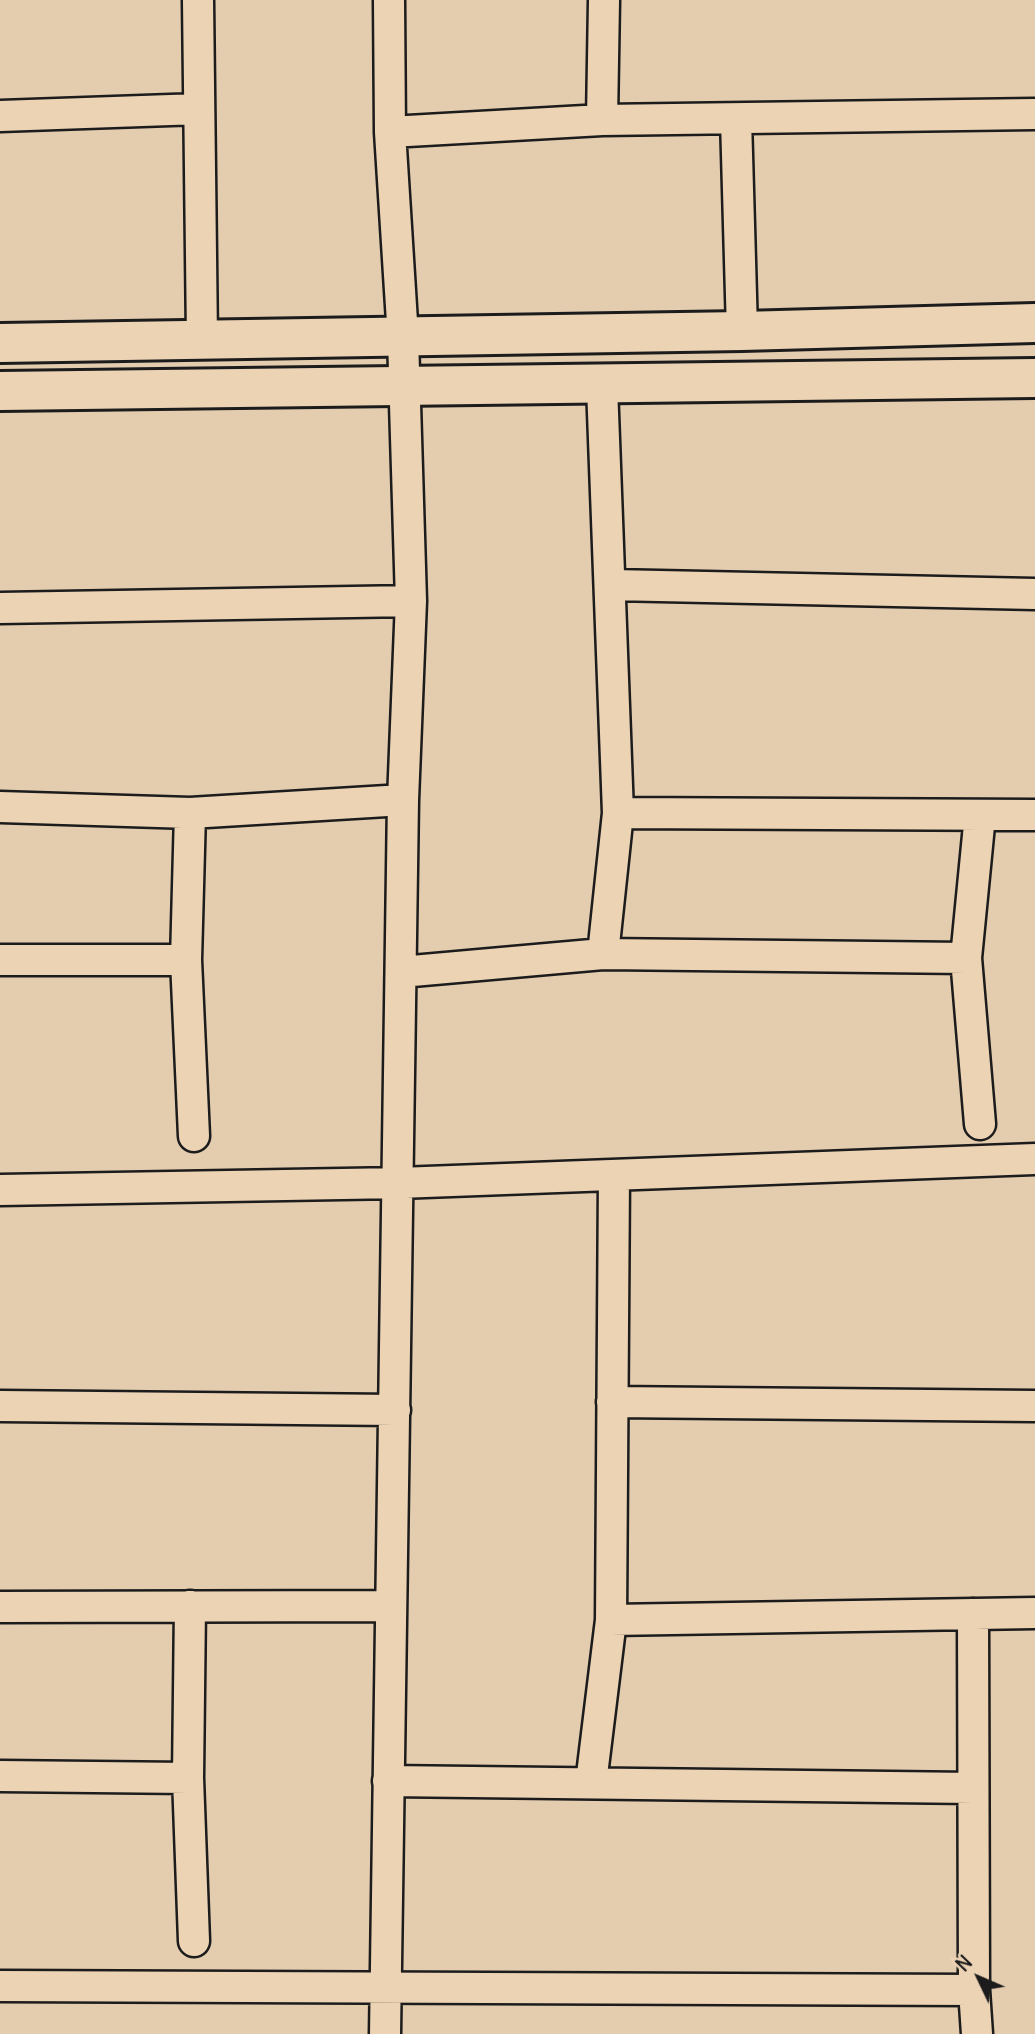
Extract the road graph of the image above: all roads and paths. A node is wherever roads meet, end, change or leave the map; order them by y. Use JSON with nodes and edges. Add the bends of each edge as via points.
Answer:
{"nodes":[{"id":1,"x":198,"y":0,"type":"edge"},
{"id":2,"x":389,"y":0,"type":"edge"},
{"id":3,"x":604,"y":0,"type":"edge"},
{"id":4,"x":199,"y":109,"type":"junction"},
{"id":5,"x":1035,"y":114,"type":"edge"},
{"id":6,"x":0,"y":116,"type":"edge"},
{"id":7,"x":736,"y":119,"type":"junction"},
{"id":8,"x":602,"y":120,"type":"junction"},
{"id":9,"x":390,"y":132,"type":"junction"},
{"id":10,"x":1035,"y":323,"type":"edge"},
{"id":11,"x":743,"y":331,"type":"junction"},
{"id":12,"x":403,"y":338,"type":"junction"},
{"id":13,"x":202,"y":340,"type":"junction"},
{"id":14,"x":0,"y":343,"type":"edge"},
{"id":15,"x":1035,"y":378,"type":"edge"},
{"id":16,"x":403,"y":384,"type":"junction"},
{"id":17,"x":602,"y":386,"type":"junction"},
{"id":18,"x":0,"y":391,"type":"edge"},
{"id":19,"x":611,"y":585,"type":"junction"},
{"id":20,"x":1035,"y":594,"type":"edge"},
{"id":21,"x":411,"y":601,"type":"junction"},
{"id":22,"x":0,"y":608,"type":"edge"},
{"id":23,"x":403,"y":800,"type":"junction"},
{"id":24,"x":0,"y":807,"type":"edge"},
{"id":25,"x":190,"y":813,"type":"junction"},
{"id":26,"x":618,"y":813,"type":"junction"},
{"id":27,"x":980,"y":815,"type":"junction"},
{"id":28,"x":1035,"y":815,"type":"edge"},
{"id":29,"x":603,"y":954,"type":"junction"},
{"id":30,"x":966,"y":958,"type":"junction"},
{"id":31,"x":0,"y":960,"type":"edge"},
{"id":32,"x":186,"y":961,"type":"junction"},
{"id":33,"x":401,"y":972,"type":"junction"},
{"id":34,"x":979,"y":1124,"type":"dead end"},
{"id":35,"x":194,"y":1136,"type":"dead end"},
{"id":36,"x":1035,"y":1159,"type":"edge"},
{"id":37,"x":614,"y":1175,"type":"junction"},
{"id":38,"x":399,"y":1183,"type":"junction"},
{"id":39,"x":0,"y":1190,"type":"edge"},
{"id":40,"x":612,"y":1402,"type":"junction"},
{"id":41,"x":0,"y":1406,"type":"edge"},
{"id":42,"x":1035,"y":1406,"type":"edge"},
{"id":43,"x":395,"y":1410,"type":"junction"},
{"id":44,"x":190,"y":1606,"type":"junction"},
{"id":45,"x":391,"y":1606,"type":"junction"},
{"id":46,"x":0,"y":1607,"type":"edge"},
{"id":47,"x":1035,"y":1613,"type":"edge"},
{"id":48,"x":973,"y":1614,"type":"junction"},
{"id":49,"x":611,"y":1620,"type":"junction"},
{"id":50,"x":0,"y":1776,"type":"edge"},
{"id":51,"x":188,"y":1777,"type":"junction"},
{"id":52,"x":388,"y":1781,"type":"junction"},
{"id":53,"x":591,"y":1783,"type":"junction"},
{"id":54,"x":973,"y":1788,"type":"junction"},
{"id":55,"x":194,"y":1941,"type":"dead end"},
{"id":56,"x":0,"y":1986,"type":"edge"},
{"id":57,"x":384,"y":1987,"type":"junction"},
{"id":58,"x":974,"y":1990,"type":"junction"},
{"id":59,"x":385,"y":2034,"type":"edge"},
{"id":60,"x":977,"y":2034,"type":"edge"}],
"edges":[{"from":1,"to":4,"type":"street"},
{"from":2,"to":9,"type":"street"},
{"from":3,"to":8,"type":"street"},
{"from":4,"to":6,"type":"street"},
{"from":4,"to":13,"type":"street"},
{"from":5,"to":7,"type":"street"},
{"from":7,"to":8,"type":"street"},
{"from":7,"to":11,"type":"street"},
{"from":8,"to":9,"type":"street"},
{"from":9,"to":12,"type":"street"},
{"from":10,"to":11,"type":"street"},
{"from":11,"to":12,"type":"street"},
{"from":12,"to":13,"type":"street"},
{"from":12,"to":16,"type":"street"},
{"from":13,"to":14,"type":"street"},
{"from":15,"to":17,"type":"street"},
{"from":16,"to":17,"type":"street"},
{"from":16,"to":18,"type":"street"},
{"from":16,"to":21,"type":"street"},
{"from":17,"to":19,"type":"street"},
{"from":19,"to":20,"type":"street"},
{"from":19,"to":26,"type":"street"},
{"from":21,"to":22,"type":"street"},
{"from":21,"to":23,"type":"street"},
{"from":23,"to":25,"type":"street"},
{"from":23,"to":33,"type":"street"},
{"from":24,"to":25,"type":"street"},
{"from":25,"to":32,"type":"street"},
{"from":26,"to":27,"type":"street"},
{"from":26,"to":29,"type":"street"},
{"from":27,"to":28,"type":"street"},
{"from":27,"to":30,"type":"street"},
{"from":29,"to":30,"type":"street"},
{"from":29,"to":33,"type":"street"},
{"from":30,"to":34,"type":"street"},
{"from":31,"to":32,"type":"street"},
{"from":32,"to":35,"type":"street"},
{"from":33,"to":38,"type":"street"},
{"from":36,"to":37,"type":"street"},
{"from":37,"to":38,"type":"street"},
{"from":37,"to":40,"type":"street"},
{"from":38,"to":39,"type":"street"},
{"from":38,"to":43,"type":"street"},
{"from":40,"to":42,"type":"street"},
{"from":40,"to":49,"type":"street"},
{"from":41,"to":43,"type":"street"},
{"from":43,"to":45,"type":"street"},
{"from":44,"to":45,"type":"street"},
{"from":44,"to":46,"type":"street"},
{"from":44,"to":51,"type":"street"},
{"from":45,"to":52,"type":"street"},
{"from":47,"to":48,"type":"street"},
{"from":48,"to":49,"type":"street"},
{"from":48,"to":54,"type":"street"},
{"from":49,"to":53,"type":"street"},
{"from":50,"to":51,"type":"street"},
{"from":51,"to":55,"type":"street"},
{"from":52,"to":53,"type":"street"},
{"from":52,"to":57,"type":"street"},
{"from":53,"to":54,"type":"street"},
{"from":54,"to":58,"type":"street"},
{"from":56,"to":57,"type":"street"},
{"from":57,"to":58,"type":"street"},
{"from":57,"to":59,"type":"street"},
{"from":58,"to":60,"type":"street"}]}
